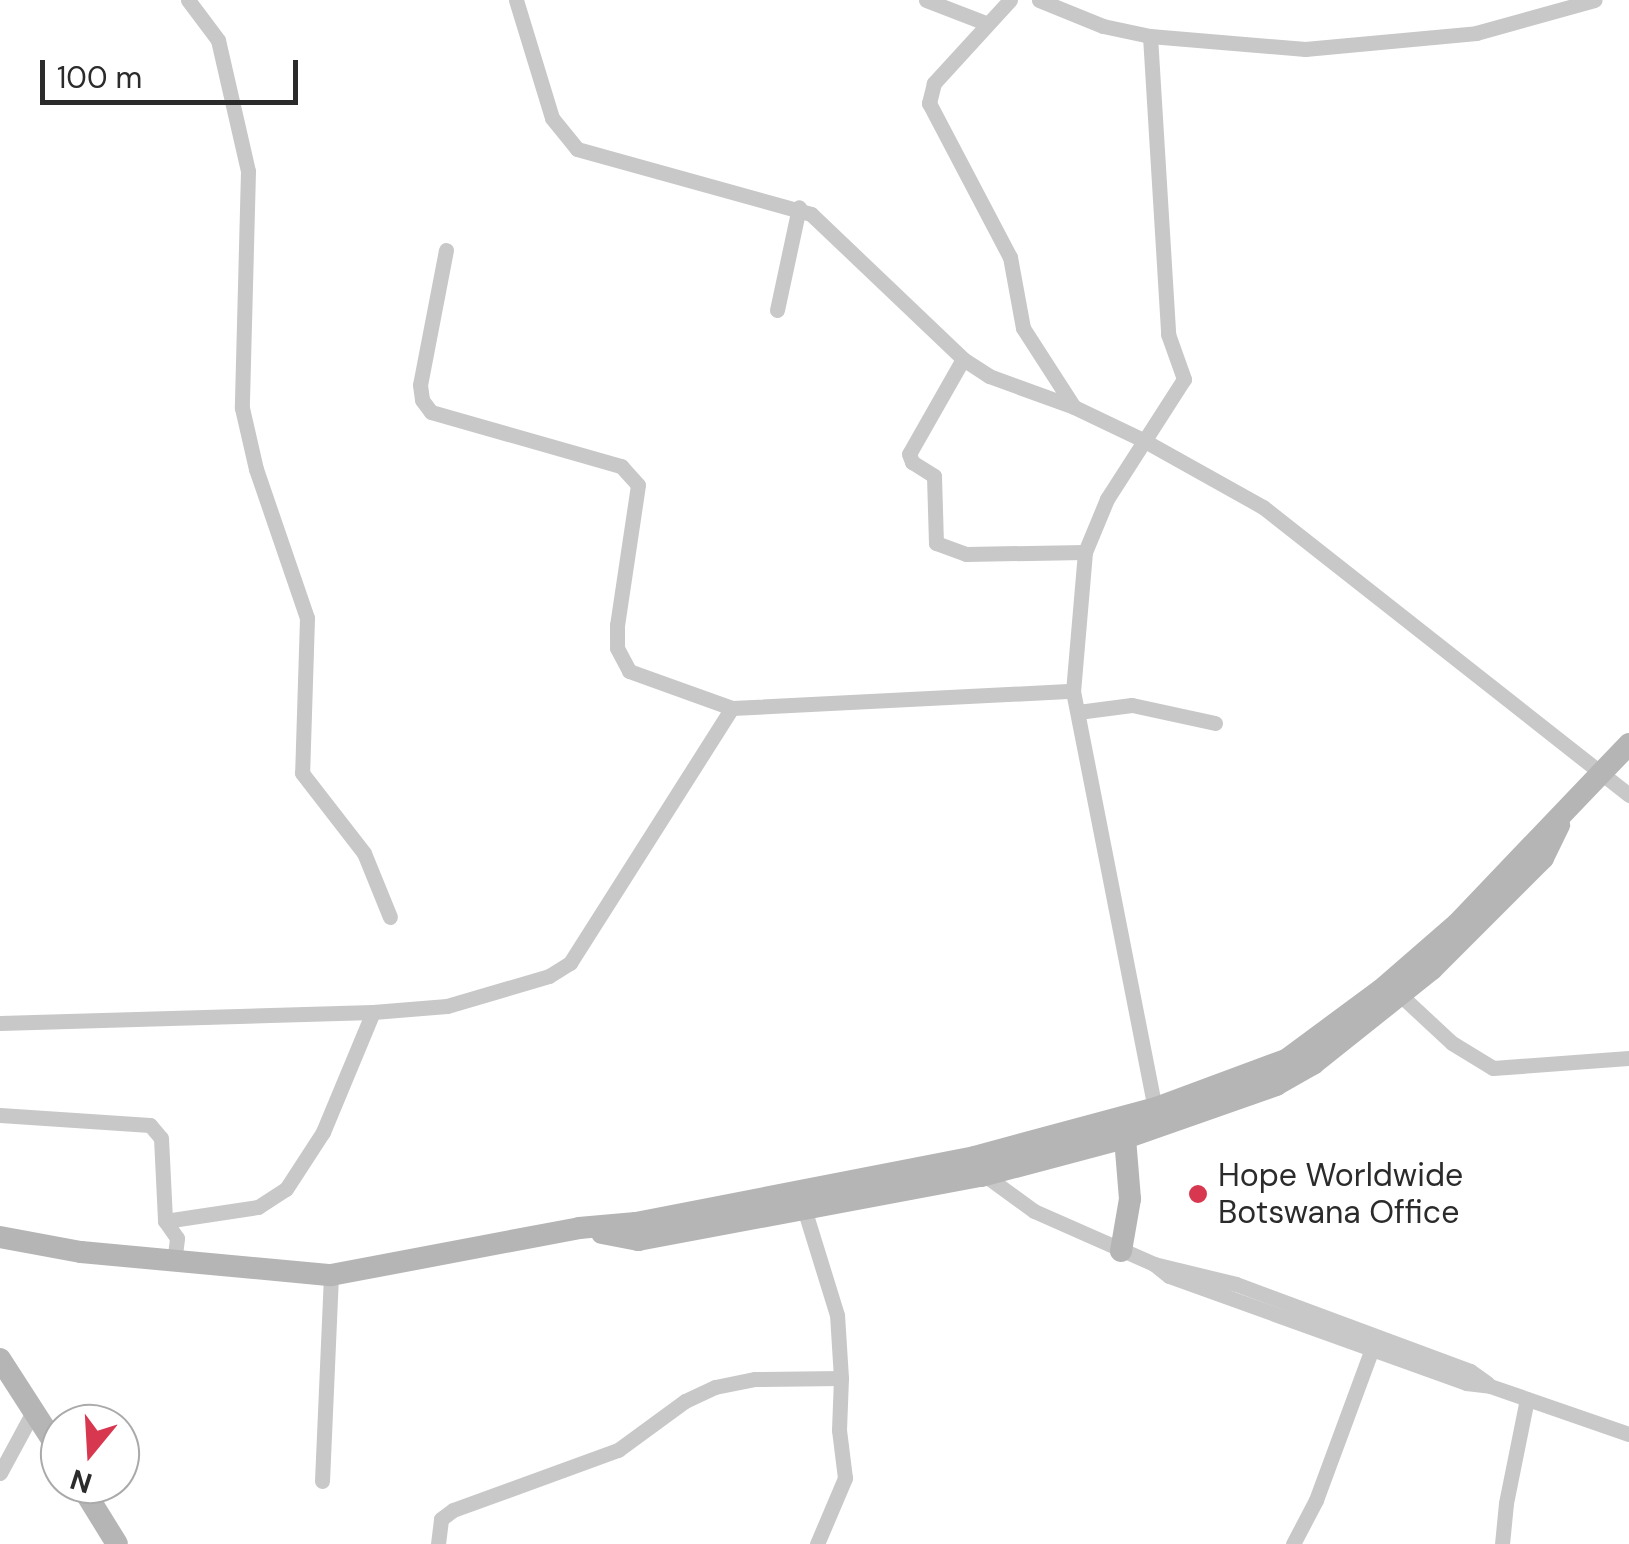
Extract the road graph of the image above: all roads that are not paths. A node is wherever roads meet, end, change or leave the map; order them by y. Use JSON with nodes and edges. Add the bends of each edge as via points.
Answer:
{"nodes":[{"id":1,"x":188,"y":0,"type":"edge"},
{"id":2,"x":516,"y":0,"type":"edge"},
{"id":3,"x":926,"y":0,"type":"edge"},
{"id":4,"x":1010,"y":0,"type":"edge"},
{"id":5,"x":1038,"y":0,"type":"edge"},
{"id":6,"x":1595,"y":0,"type":"edge"},
{"id":7,"x":988,"y":24,"type":"junction"},
{"id":8,"x":1150,"y":36,"type":"junction"},
{"id":9,"x":799,"y":207,"type":"junction"},
{"id":10,"x":446,"y":250,"type":"dead end"},
{"id":11,"x":778,"y":310,"type":"dead end"},
{"id":12,"x":963,"y":359,"type":"junction"},
{"id":13,"x":1074,"y":407,"type":"junction"},
{"id":14,"x":1143,"y":440,"type":"junction"},
{"id":15,"x":1086,"y":552,"type":"junction"},
{"id":16,"x":1074,"y":691,"type":"junction"},
{"id":17,"x":732,"y":708,"type":"junction"},
{"id":18,"x":1078,"y":712,"type":"junction"},
{"id":19,"x":1215,"y":723,"type":"dead end"},
{"id":20,"x":1629,"y":744,"type":"edge"},
{"id":21,"x":1605,"y":772,"type":"junction"},
{"id":22,"x":1629,"y":795,"type":"edge"},
{"id":23,"x":390,"y":916,"type":"dead end"},
{"id":24,"x":1395,"y":989,"type":"junction"},
{"id":25,"x":373,"y":1012,"type":"junction"},
{"id":26,"x":0,"y":1023,"type":"edge"},
{"id":27,"x":1629,"y":1058,"type":"edge"},
{"id":28,"x":0,"y":1115,"type":"edge"},
{"id":29,"x":1156,"y":1118,"type":"junction"},
{"id":30,"x":1125,"y":1138,"type":"junction"},
{"id":31,"x":977,"y":1166,"type":"junction"},
{"id":32,"x":802,"y":1198,"type":"junction"},
{"id":33,"x":166,"y":1221,"type":"junction"},
{"id":34,"x":0,"y":1237,"type":"edge"},
{"id":35,"x":1121,"y":1251,"type":"junction"},
{"id":36,"x":174,"y":1263,"type":"junction"},
{"id":37,"x":331,"y":1275,"type":"junction"},
{"id":38,"x":1345,"y":1331,"type":"junction"},
{"id":39,"x":1371,"y":1350,"type":"junction"},
{"id":40,"x":0,"y":1359,"type":"edge"},
{"id":41,"x":841,"y":1378,"type":"junction"},
{"id":42,"x":1490,"y":1386,"type":"junction"},
{"id":43,"x":1527,"y":1399,"type":"junction"},
{"id":44,"x":34,"y":1410,"type":"junction"},
{"id":45,"x":40,"y":1420,"type":"edge"},
{"id":46,"x":1629,"y":1434,"type":"edge"},
{"id":47,"x":0,"y":1473,"type":"edge"},
{"id":48,"x":322,"y":1482,"type":"dead end"},
{"id":49,"x":92,"y":1504,"type":"edge"},
{"id":50,"x":117,"y":1544,"type":"edge"},
{"id":51,"x":438,"y":1544,"type":"edge"},
{"id":52,"x":817,"y":1544,"type":"edge"},
{"id":53,"x":1293,"y":1544,"type":"edge"},
{"id":54,"x":1502,"y":1544,"type":"edge"}],
"edges":[{"from":1,"to":23,"type":"street","via":[[218,40],[248,171],[242,408],[307,618],[302,773],[364,853]]},
{"from":2,"to":9,"type":"street","via":[[552,118],[577,149]]},
{"from":3,"to":7,"type":"street"},
{"from":4,"to":7,"type":"street"},
{"from":5,"to":8,"type":"street"},
{"from":6,"to":8,"type":"street","via":[[1476,33],[1305,50]]},
{"from":7,"to":13,"type":"street","via":[[934,83],[929,103],[1010,257],[1024,328]]},
{"from":8,"to":14,"type":"street","via":[[1168,334],[1184,379]]},
{"from":9,"to":11,"type":"street"},
{"from":9,"to":12,"type":"street","via":[[821,220]]},
{"from":10,"to":17,"type":"street","via":[[422,400],[445,419],[621,466],[633,475],[639,493],[617,625],[622,662],[641,679]]},
{"from":12,"to":13,"type":"street"},
{"from":12,"to":15,"type":"street","via":[[909,454],[934,476],[936,543],[966,554]]},
{"from":13,"to":14,"type":"street"},
{"from":14,"to":15,"type":"street","via":[[1107,499]]},
{"from":14,"to":21,"type":"street","via":[[1291,526]]},
{"from":15,"to":16,"type":"street"},
{"from":16,"to":17,"type":"street"},
{"from":16,"to":18,"type":"street"},
{"from":17,"to":25,"type":"street","via":[[560,972],[447,1006]]},
{"from":18,"to":19,"type":"street","via":[[1132,704]]},
{"from":18,"to":29,"type":"street"},
{"from":20,"to":21,"type":"street"},
{"from":21,"to":22,"type":"street"},
{"from":21,"to":24,"type":"street"},
{"from":24,"to":27,"type":"street","via":[[1452,1043],[1493,1068]]},
{"from":24,"to":29,"type":"street","via":[[1286,1060]]},
{"from":25,"to":26,"type":"street"},
{"from":25,"to":33,"type":"street","via":[[323,1132],[286,1189],[258,1208]]},
{"from":28,"to":33,"type":"street","via":[[150,1126],[161,1138]]},
{"from":29,"to":30,"type":"street"},
{"from":29,"to":31,"type":"street"},
{"from":30,"to":31,"type":"street"},
{"from":30,"to":35,"type":"street","via":[[1130,1199]]},
{"from":31,"to":32,"type":"street"},
{"from":31,"to":35,"type":"street","via":[[1034,1211]]},
{"from":32,"to":37,"type":"street","via":[[579,1228]]},
{"from":32,"to":41,"type":"street","via":[[838,1314]]},
{"from":33,"to":36,"type":"street","via":[[177,1238]]},
{"from":34,"to":36,"type":"street"},
{"from":35,"to":38,"type":"street"},
{"from":36,"to":37,"type":"street"},
{"from":37,"to":48,"type":"street"},
{"from":38,"to":39,"type":"street"},
{"from":38,"to":42,"type":"street","via":[[1470,1371]]},
{"from":39,"to":42,"type":"street","via":[[1466,1384]]},
{"from":39,"to":53,"type":"street"},
{"from":40,"to":44,"type":"street"},
{"from":41,"to":51,"type":"street","via":[[756,1379],[714,1387],[618,1450],[452,1510],[441,1519]]},
{"from":41,"to":52,"type":"street","via":[[845,1478]]},
{"from":42,"to":43,"type":"street"},
{"from":43,"to":46,"type":"street"},
{"from":43,"to":54,"type":"street"},
{"from":44,"to":45,"type":"street"},
{"from":44,"to":47,"type":"street"},
{"from":49,"to":50,"type":"street"}]}
